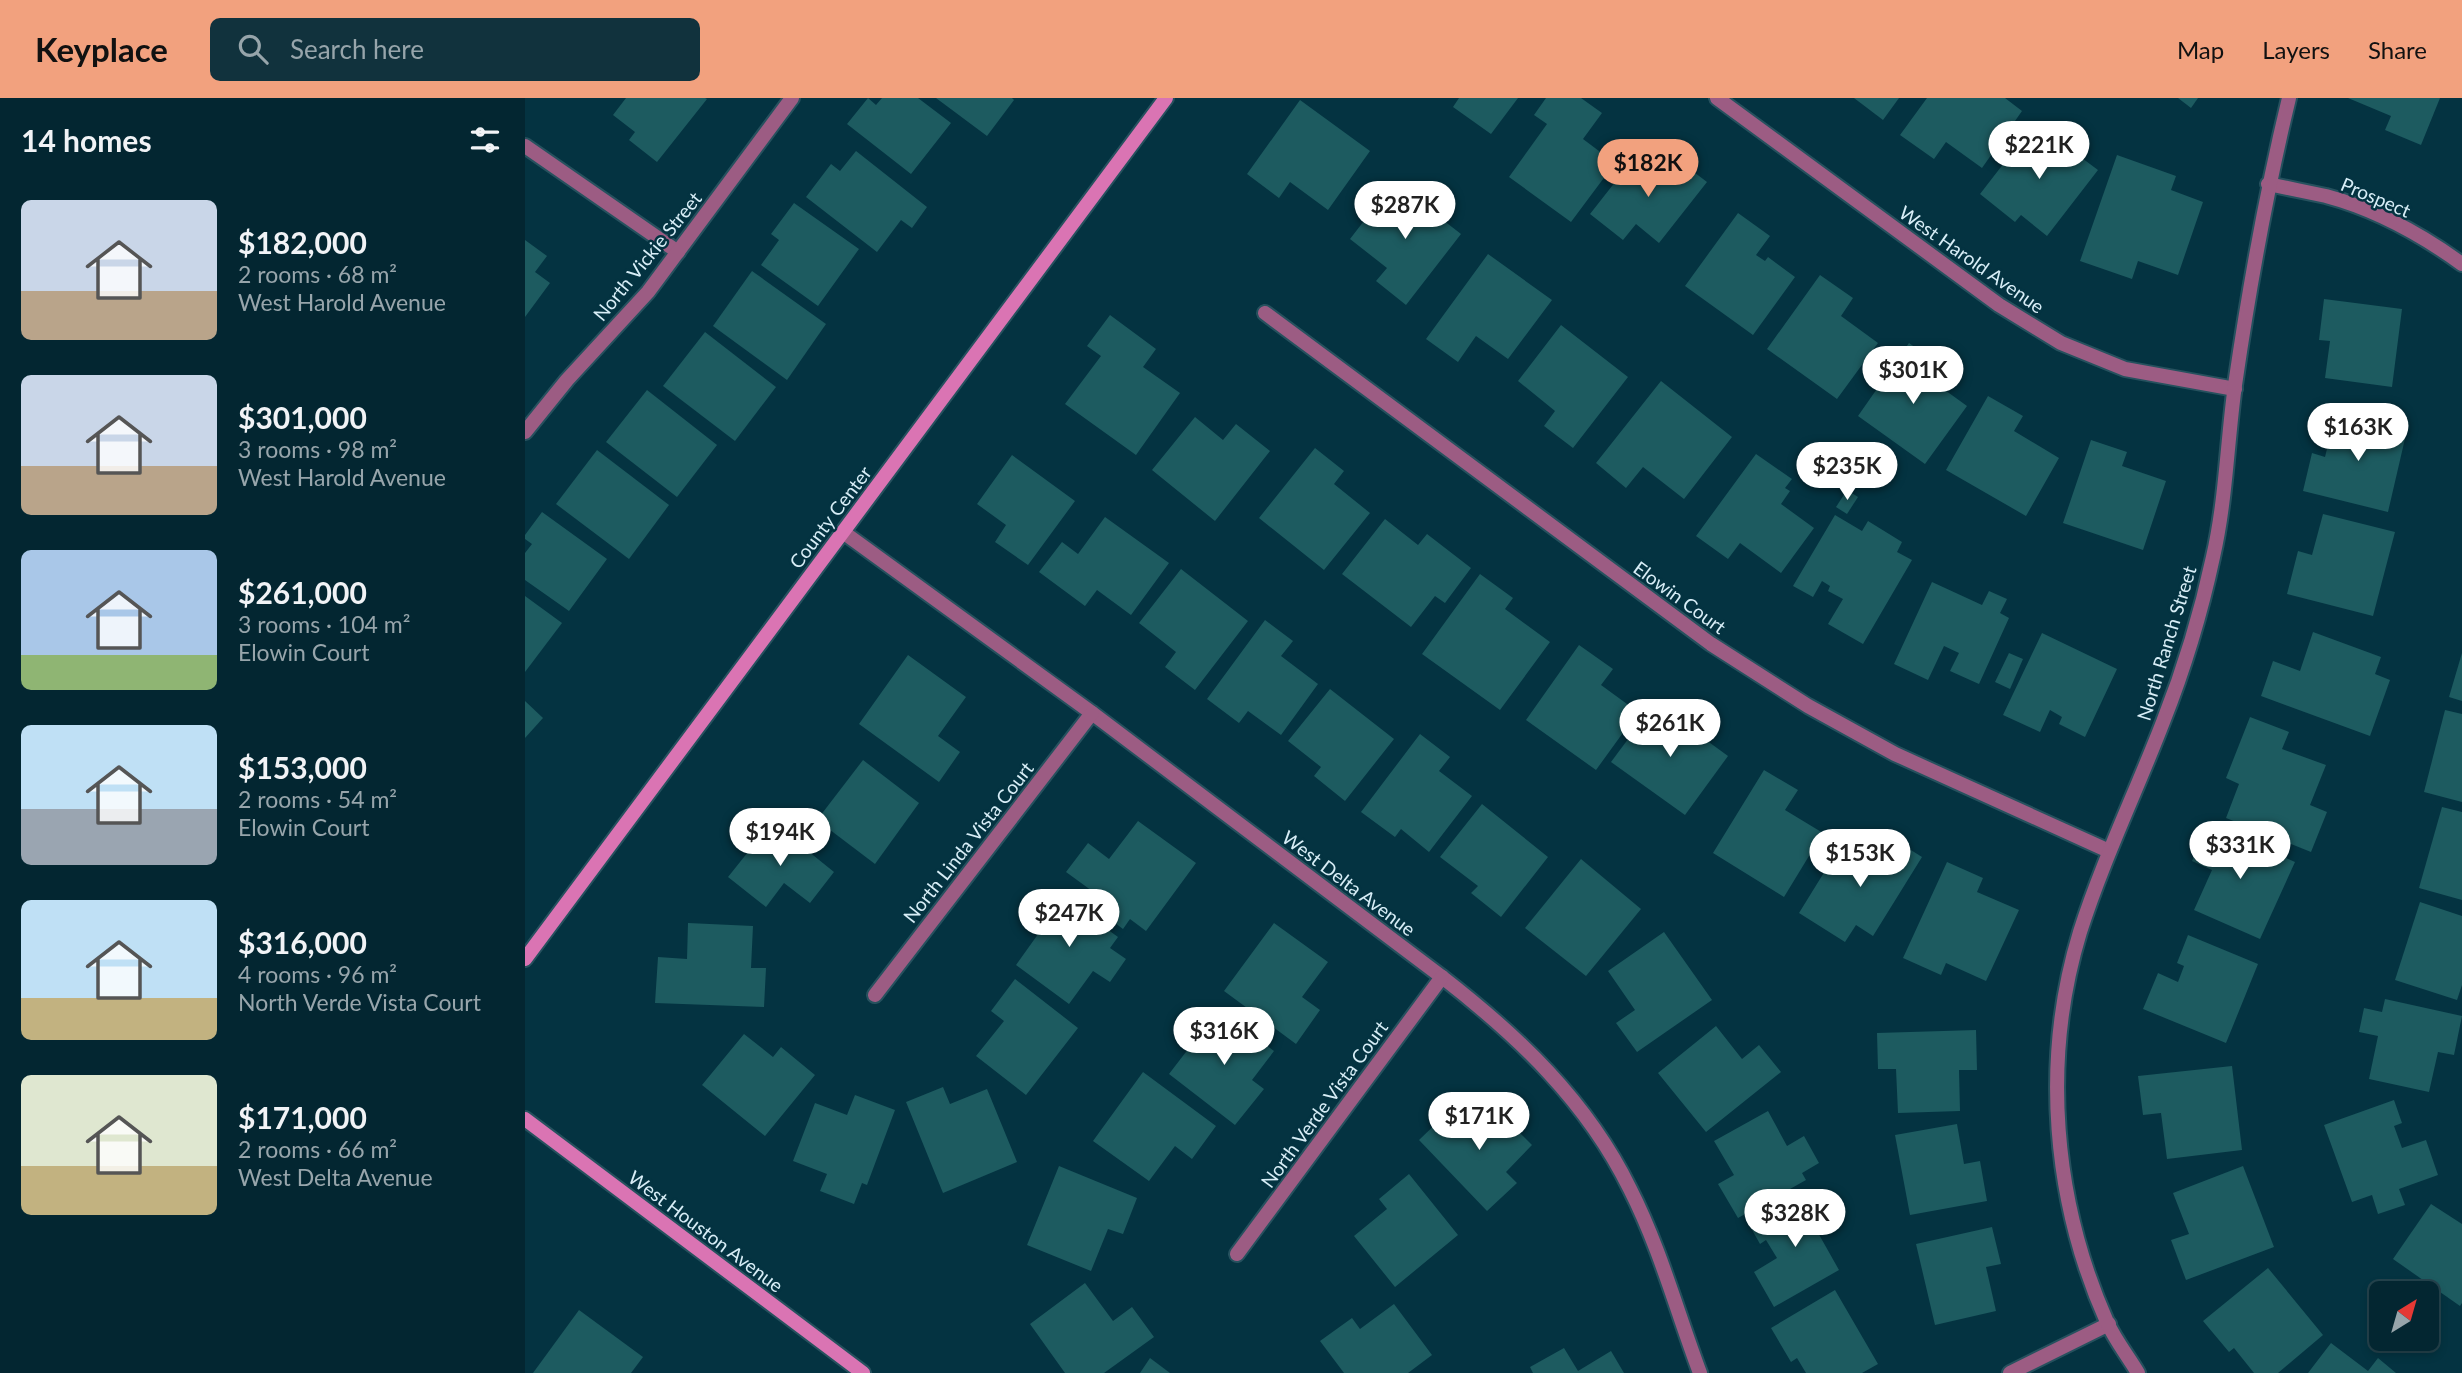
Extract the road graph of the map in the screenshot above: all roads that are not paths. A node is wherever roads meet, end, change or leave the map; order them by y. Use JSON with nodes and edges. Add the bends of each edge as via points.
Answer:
{"nodes":[{"id":1,"x":792,"y":98,"type":"edge"},
{"id":2,"x":1166,"y":98,"type":"edge"},
{"id":3,"x":1717,"y":98,"type":"edge"},
{"id":4,"x":2289,"y":98,"type":"edge"},
{"id":5,"x":525,"y":146,"type":"edge"},
{"id":6,"x":2268,"y":184,"type":"junction"},
{"id":7,"x":678,"y":252,"type":"junction"},
{"id":8,"x":2462,"y":264,"type":"edge"},
{"id":9,"x":1265,"y":313,"type":"dead end"},
{"id":10,"x":2235,"y":389,"type":"junction"},
{"id":11,"x":525,"y":432,"type":"edge"},
{"id":12,"x":843,"y":532,"type":"junction"},
{"id":13,"x":1092,"y":713,"type":"junction"},
{"id":14,"x":2109,"y":851,"type":"junction"},
{"id":15,"x":525,"y":959,"type":"edge"},
{"id":16,"x":1441,"y":977,"type":"junction"},
{"id":17,"x":874,"y":995,"type":"dead end"},
{"id":18,"x":525,"y":1119,"type":"edge"},
{"id":19,"x":1237,"y":1254,"type":"dead end"},
{"id":20,"x":2109,"y":1325,"type":"junction"},
{"id":21,"x":863,"y":1373,"type":"edge"},
{"id":22,"x":1700,"y":1373,"type":"edge"},
{"id":23,"x":2010,"y":1373,"type":"edge"},
{"id":24,"x":2138,"y":1373,"type":"edge"}],
"edges":[{"from":1,"to":7,"type":"street","name":"North Vickie Street"},
{"from":2,"to":12,"type":"street","name":"County Center"},
{"from":3,"to":10,"type":"street","name":"West Harold Avenue","via":[[2000,305],[2061,343],[2125,369]]},
{"from":4,"to":6,"type":"street","name":"North Ranch Street"},
{"from":5,"to":7,"type":"street"},
{"from":6,"to":8,"type":"street","name":"Prospect","via":[[2361,208]]},
{"from":6,"to":10,"type":"street","name":"North Ranch Street"},
{"from":7,"to":11,"type":"street","name":"North Vickie Street"},
{"from":9,"to":14,"type":"street","name":"Elowin Court","via":[[1711,644],[1808,706],[1895,754]]},
{"from":10,"to":14,"type":"street","name":"North Ranch Street","via":[[2227,478],[2193,635],[2164,720]]},
{"from":12,"to":13,"type":"street","name":"West Delta Avenue"},
{"from":12,"to":15,"type":"street","name":"County Center"},
{"from":13,"to":16,"type":"street","name":"West Delta Avenue"},
{"from":13,"to":17,"type":"street","name":"North Linda Vista Court"},
{"from":14,"to":20,"type":"street","name":"North Ranch Street","via":[[2080,934],[2061,1010],[2057,1100],[2064,1188],[2082,1257]]},
{"from":16,"to":19,"type":"street","name":"North Verde Vista Court"},
{"from":16,"to":22,"type":"street","name":"West Delta Avenue","via":[[1532,1053],[1603,1140],[1664,1268]]},
{"from":18,"to":21,"type":"street","name":"West Houston Avenue"},
{"from":20,"to":23,"type":"street"},
{"from":20,"to":24,"type":"street","name":"North Ranch Street"}]}
